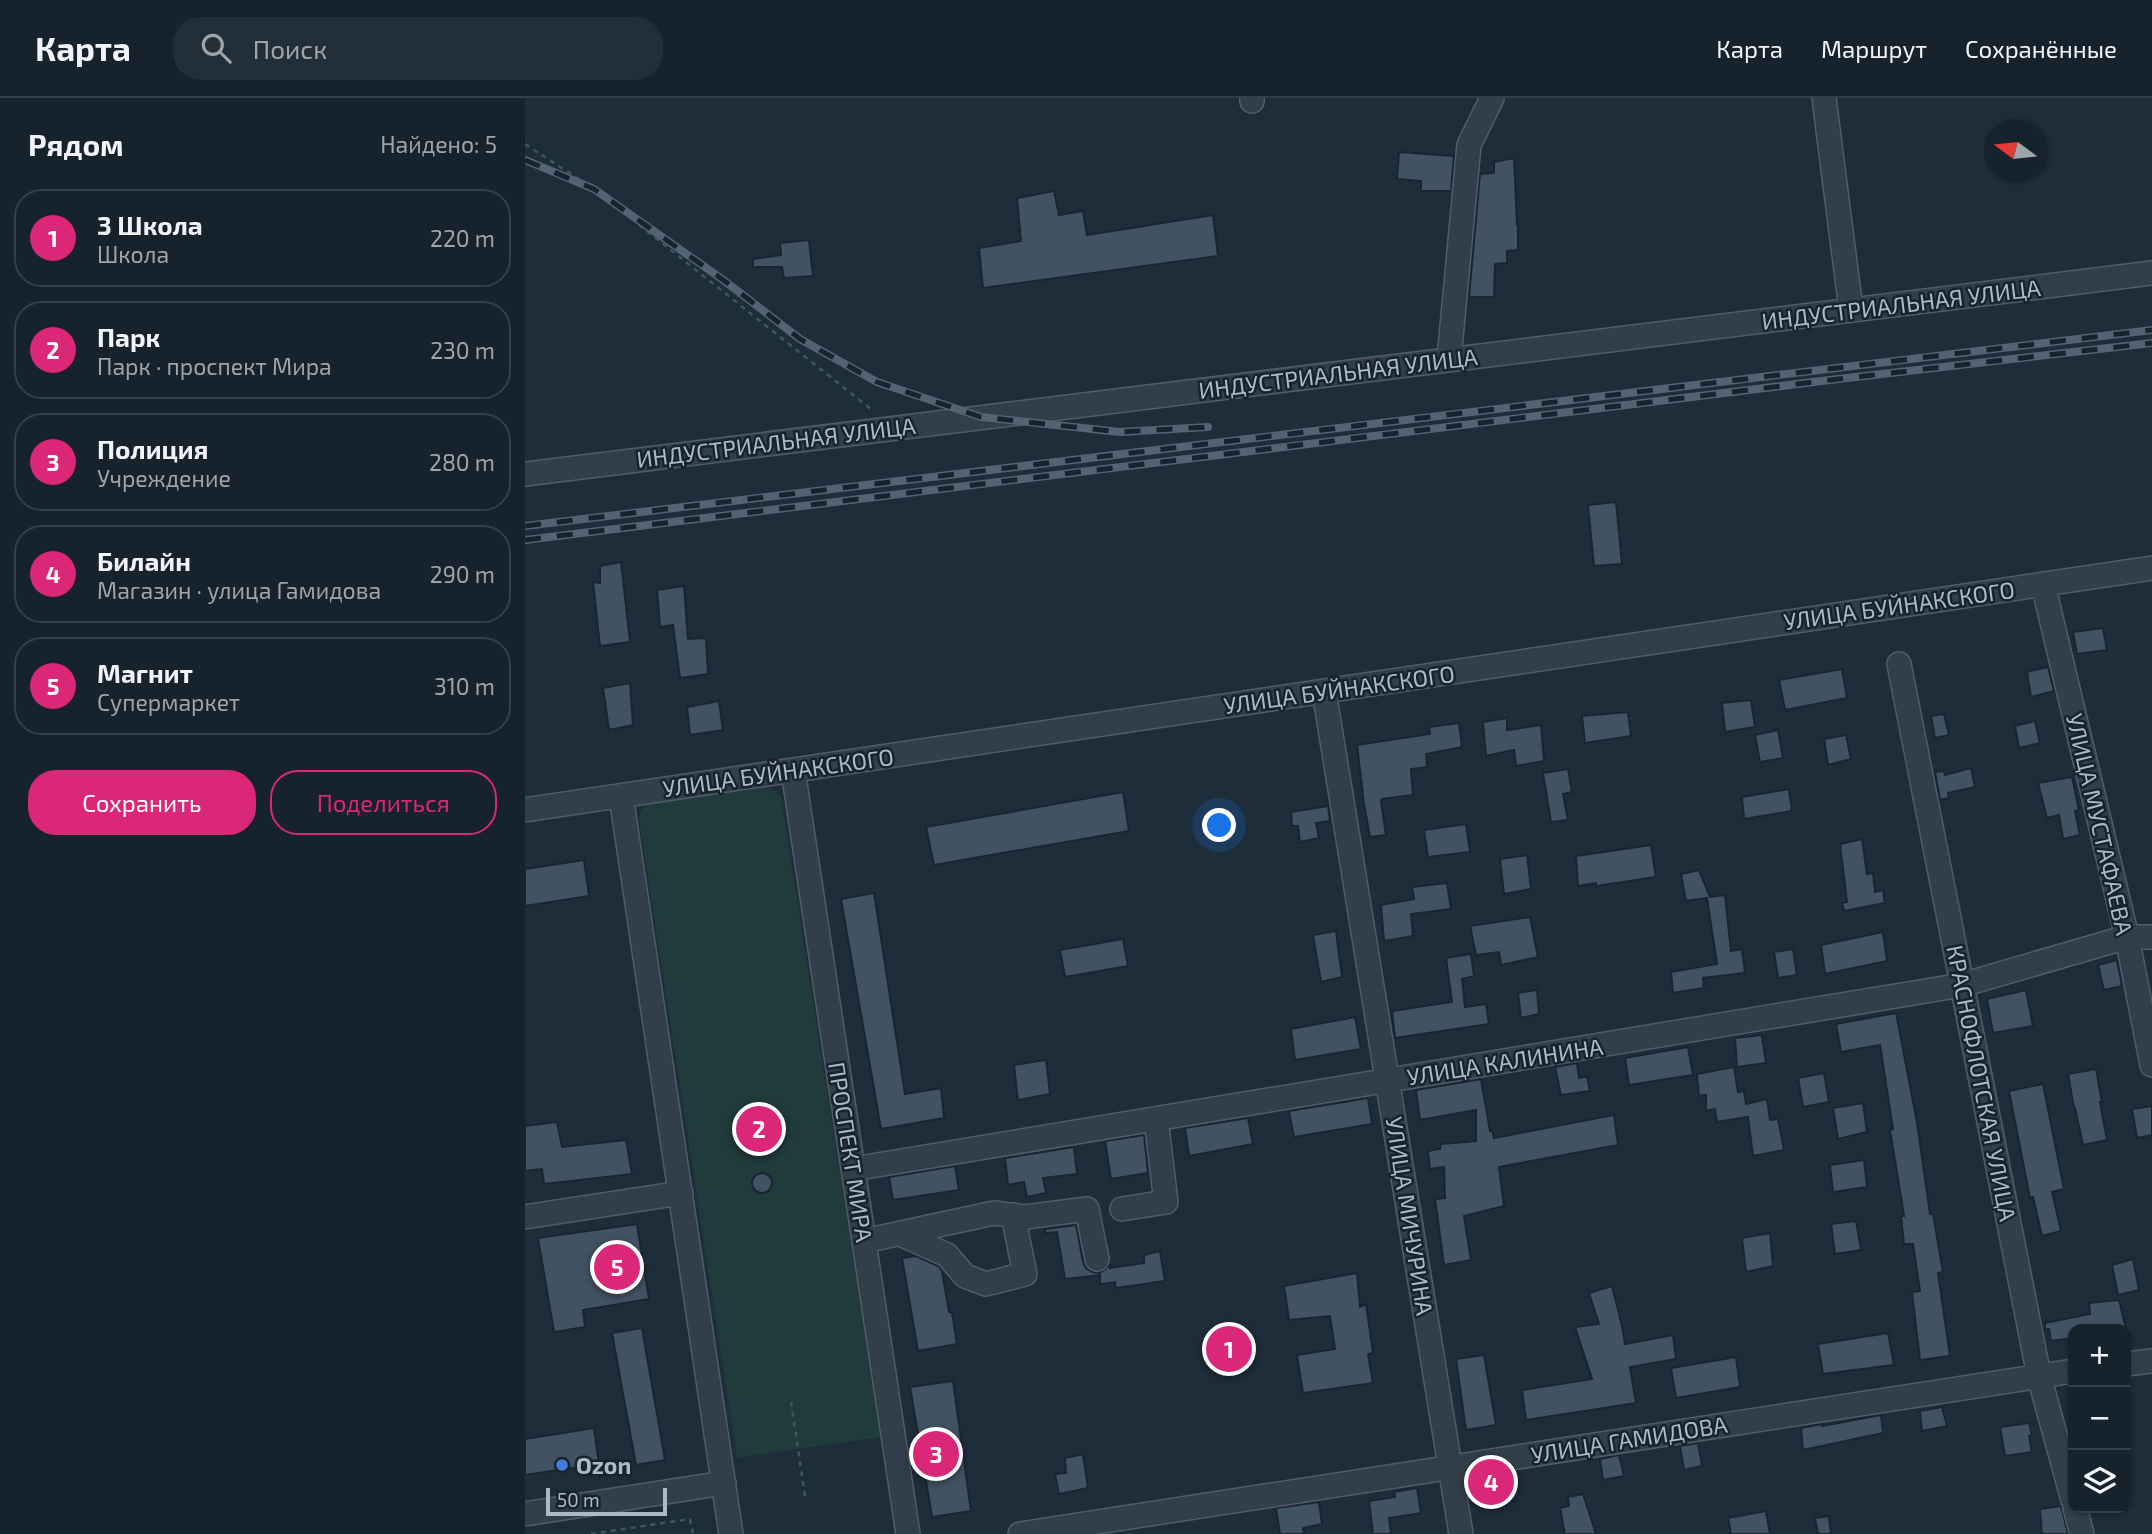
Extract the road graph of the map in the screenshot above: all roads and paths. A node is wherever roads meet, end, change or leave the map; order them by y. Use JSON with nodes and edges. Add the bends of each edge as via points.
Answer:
{"nodes":[{"id":1,"x":1492,"y":98,"type":"edge"},
{"id":2,"x":1824,"y":98,"type":"edge"},
{"id":3,"x":525,"y":144,"type":"edge"},
{"id":4,"x":2152,"y":273,"type":"edge"},
{"id":5,"x":1851,"y":310,"type":"junction"},
{"id":6,"x":1449,"y":359,"type":"junction"},
{"id":7,"x":893,"y":428,"type":"junction"},
{"id":8,"x":525,"y":474,"type":"edge"},
{"id":9,"x":2152,"y":568,"type":"edge"},
{"id":10,"x":2043,"y":584,"type":"junction"},
{"id":11,"x":1899,"y":664,"type":"dead end"},
{"id":12,"x":1324,"y":691,"type":"junction"},
{"id":13,"x":793,"y":770,"type":"junction"},
{"id":14,"x":621,"y":796,"type":"junction"},
{"id":15,"x":525,"y":810,"type":"edge"},
{"id":16,"x":2152,"y":936,"type":"edge"},
{"id":17,"x":2127,"y":937,"type":"junction"},
{"id":18,"x":1962,"y":985,"type":"junction"},
{"id":19,"x":2152,"y":1065,"type":"edge"},
{"id":20,"x":1388,"y":1081,"type":"junction"},
{"id":21,"x":1156,"y":1119,"type":"junction"},
{"id":22,"x":853,"y":1169,"type":"junction"},
{"id":23,"x":681,"y":1193,"type":"junction"},
{"id":24,"x":1122,"y":1209,"type":"dead end"},
{"id":25,"x":1013,"y":1215,"type":"junction"},
{"id":26,"x":525,"y":1217,"type":"edge"},
{"id":27,"x":900,"y":1234,"type":"junction"},
{"id":28,"x":864,"y":1241,"type":"junction"},
{"id":29,"x":1097,"y":1259,"type":"dead end"},
{"id":30,"x":2152,"y":1361,"type":"edge"},
{"id":31,"x":2131,"y":1363,"type":"edge"},
{"id":32,"x":2068,"y":1372,"type":"edge"},
{"id":33,"x":2039,"y":1376,"type":"junction"},
{"id":34,"x":791,"y":1402,"type":"dead end"},
{"id":35,"x":1450,"y":1467,"type":"junction"},
{"id":36,"x":2068,"y":1482,"type":"edge"},
{"id":37,"x":724,"y":1483,"type":"junction"},
{"id":38,"x":805,"y":1496,"type":"dead end"},
{"id":39,"x":2076,"y":1513,"type":"edge"},
{"id":40,"x":525,"y":1514,"type":"edge"},
{"id":41,"x":591,"y":1534,"type":"edge"},
{"id":42,"x":693,"y":1534,"type":"edge"},
{"id":43,"x":731,"y":1534,"type":"edge"},
{"id":44,"x":908,"y":1534,"type":"edge"},
{"id":45,"x":1020,"y":1534,"type":"edge"},
{"id":46,"x":1461,"y":1534,"type":"edge"},
{"id":47,"x":2082,"y":1534,"type":"edge"}],
"edges":[{"from":1,"to":6,"type":"street","via":[[1469,145]]},
{"from":2,"to":5,"type":"street"},
{"from":3,"to":7,"type":"path","via":[[594,189]]},
{"from":4,"to":5,"type":"street","name":"ИНДУСТРИАЛЬНАЯ УЛИЦА"},
{"from":5,"to":6,"type":"street","name":"ИНДУСТРИАЛЬНАЯ УЛИЦА"},
{"from":6,"to":7,"type":"street","name":"ИНДУСТРИАЛЬНАЯ УЛИЦА"},
{"from":7,"to":8,"type":"street","name":"ИНДУСТРИАЛЬНАЯ УЛИЦА"},
{"from":9,"to":10,"type":"street","name":"УЛИЦА БУЙНАКСКОГО"},
{"from":10,"to":12,"type":"street","name":"УЛИЦА БУЙНАКСКОГО"},
{"from":10,"to":17,"type":"street","name":"УЛИЦА МУСТАФАЕВА"},
{"from":11,"to":18,"type":"street","name":"КРАСНОФЛОТСКАЯ УЛИЦА"},
{"from":12,"to":13,"type":"street","name":"УЛИЦА БУЙНАКСКОГО"},
{"from":12,"to":20,"type":"street","name":"УЛИЦА МИЧУРИНА"},
{"from":13,"to":14,"type":"street","name":"УЛИЦА БУЙНАКСКОГО"},
{"from":13,"to":22,"type":"street","name":"ПРОСПЕКТ МИРА"},
{"from":14,"to":15,"type":"street","name":"УЛИЦА БУЙНАКСКОГО"},
{"from":14,"to":23,"type":"street"},
{"from":16,"to":17,"type":"street","name":"УЛИЦА КАЛИНИНА"},
{"from":17,"to":18,"type":"street","name":"УЛИЦА КАЛИНИНА"},
{"from":17,"to":19,"type":"street","name":"УЛИЦА МУСТАФАЕВА"},
{"from":18,"to":20,"type":"street","name":"УЛИЦА КАЛИНИНА"},
{"from":18,"to":33,"type":"street","name":"КРАСНОФЛОТСКАЯ УЛИЦА"},
{"from":20,"to":21,"type":"street","name":"УЛИЦА КАЛИНИНА"},
{"from":20,"to":35,"type":"street","name":"УЛИЦА МИЧУРИНА"},
{"from":21,"to":22,"type":"street","name":"УЛИЦА КАЛИНИНА"},
{"from":21,"to":24,"type":"street","via":[[1166,1202]]},
{"from":22,"to":28,"type":"street","name":"ПРОСПЕКТ МИРА"},
{"from":23,"to":26,"type":"street"},
{"from":23,"to":37,"type":"street"},
{"from":25,"to":27,"type":"street","via":[[994,1213]]},
{"from":25,"to":27,"type":"street","via":[[1025,1274],[986,1284],[965,1276],[947,1255]]},
{"from":25,"to":29,"type":"street","via":[[1087,1209]]},
{"from":27,"to":28,"type":"street"},
{"from":28,"to":44,"type":"street","name":"ПРОСПЕКТ МИРА"},
{"from":30,"to":31,"type":"street"},
{"from":32,"to":33,"type":"street","name":"УЛИЦА ГАМИДОВА"},
{"from":33,"to":35,"type":"street","name":"УЛИЦА ГАМИДОВА"},
{"from":33,"to":36,"type":"street","name":"КРАСНОФЛОТСКАЯ УЛИЦА"},
{"from":34,"to":38,"type":"path"},
{"from":35,"to":45,"type":"street","name":"УЛИЦА ГАМИДОВА"},
{"from":35,"to":46,"type":"street","name":"УЛИЦА МИЧУРИНА"},
{"from":37,"to":40,"type":"street"},
{"from":37,"to":43,"type":"street"},
{"from":39,"to":47,"type":"street"},
{"from":41,"to":42,"type":"path","via":[[690,1519]]}]}
